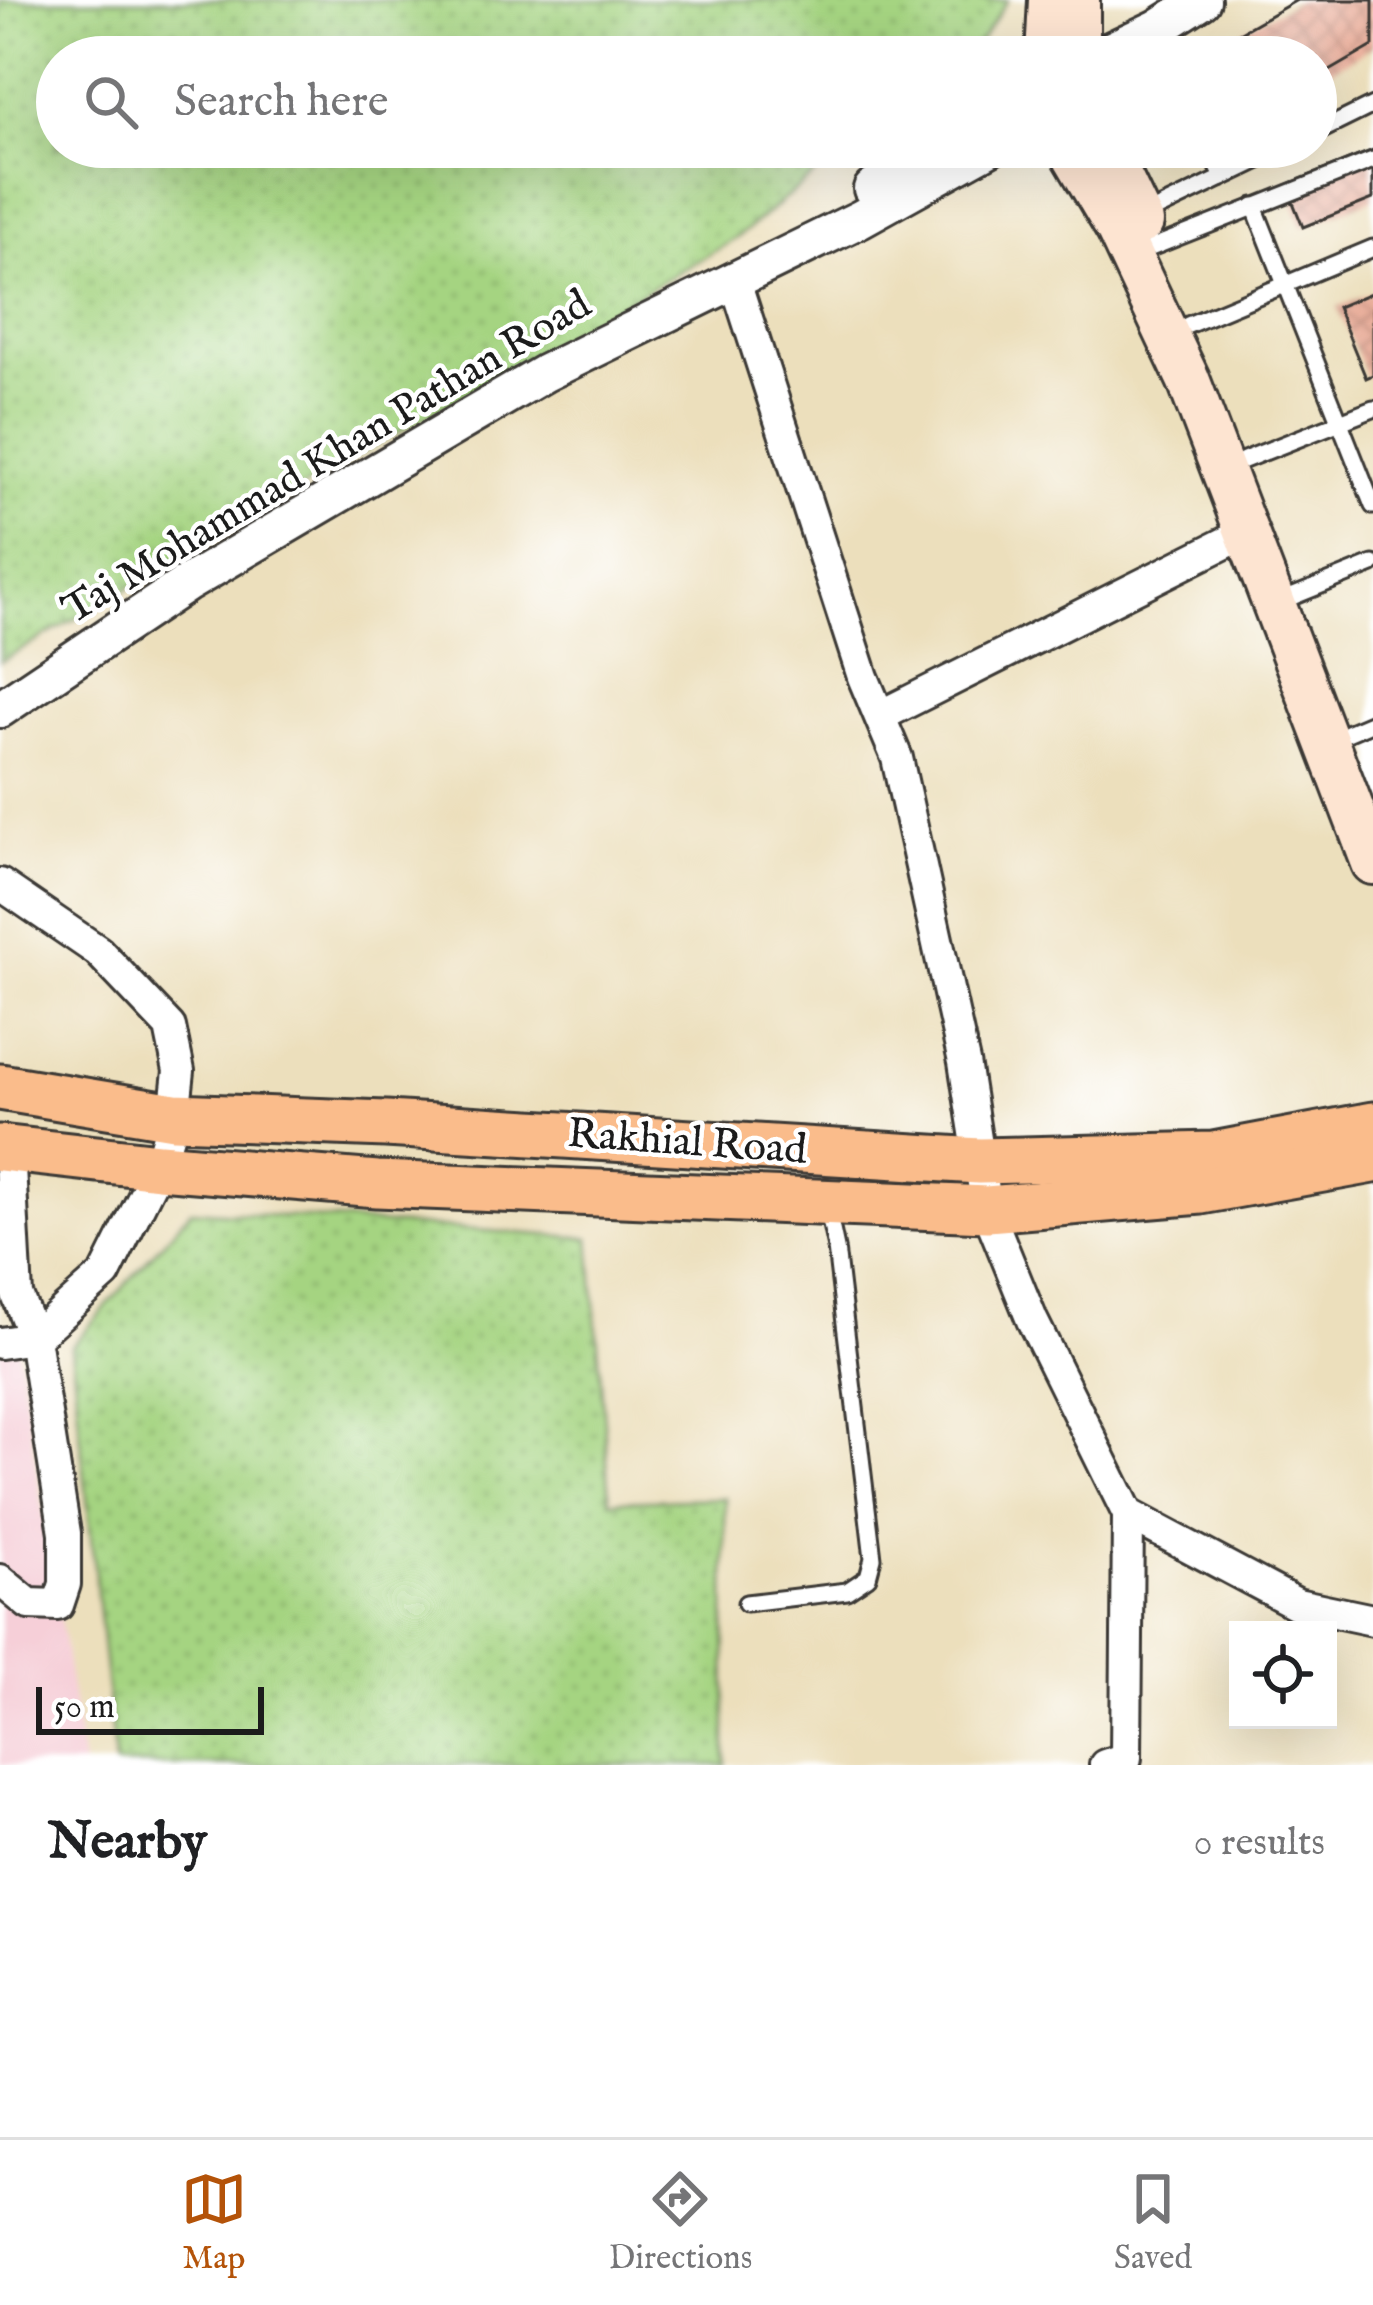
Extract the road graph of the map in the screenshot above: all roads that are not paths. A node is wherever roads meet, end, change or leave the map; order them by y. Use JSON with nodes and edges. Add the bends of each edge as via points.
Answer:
{"nodes":[{"id":1,"x":1050,"y":0,"type":"edge"},
{"id":2,"x":1078,"y":0,"type":"edge"},
{"id":3,"x":1202,"y":0,"type":"edge"},
{"id":4,"x":1158,"y":28,"type":"junction"},
{"id":5,"x":1047,"y":36,"type":"edge"},
{"id":6,"x":1078,"y":36,"type":"edge"},
{"id":7,"x":1141,"y":36,"type":"edge"},
{"id":8,"x":1149,"y":36,"type":"edge"},
{"id":9,"x":1373,"y":106,"type":"edge"},
{"id":10,"x":1337,"y":123,"type":"edge"},
{"id":11,"x":1373,"y":160,"type":"edge"},
{"id":12,"x":903,"y":168,"type":"edge"},
{"id":13,"x":953,"y":168,"type":"edge"},
{"id":14,"x":1081,"y":168,"type":"edge"},
{"id":15,"x":1116,"y":168,"type":"edge"},
{"id":16,"x":1218,"y":168,"type":"edge"},
{"id":17,"x":1244,"y":168,"type":"edge"},
{"id":18,"x":1223,"y":178,"type":"junction"},
{"id":19,"x":1254,"y":206,"type":"junction"},
{"id":20,"x":1146,"y":232,"type":"junction"},
{"id":21,"x":1373,"y":248,"type":"edge"},
{"id":22,"x":770,"y":264,"type":"junction"},
{"id":23,"x":735,"y":281,"type":"junction"},
{"id":24,"x":1286,"y":286,"type":"junction"},
{"id":25,"x":1187,"y":325,"type":"junction"},
{"id":26,"x":1373,"y":409,"type":"edge"},
{"id":27,"x":1340,"y":422,"type":"junction"},
{"id":28,"x":1244,"y":460,"type":"junction"},
{"id":29,"x":1373,"y":506,"type":"edge"},
{"id":30,"x":1247,"y":532,"type":"junction"},
{"id":31,"x":1373,"y":564,"type":"edge"},
{"id":32,"x":1294,"y":596,"type":"junction"},
{"id":33,"x":0,"y":709,"type":"edge"},
{"id":34,"x":880,"y":716,"type":"junction"},
{"id":35,"x":1360,"y":728,"type":"edge"},
{"id":36,"x":1373,"y":800,"type":"edge"},
{"id":37,"x":1373,"y":863,"type":"edge"},
{"id":38,"x":0,"y":884,"type":"edge"},
{"id":39,"x":0,"y":1087,"type":"edge"},
{"id":40,"x":174,"y":1116,"type":"junction"},
{"id":41,"x":1373,"y":1125,"type":"edge"},
{"id":42,"x":4,"y":1148,"type":"edge"},
{"id":43,"x":1373,"y":1160,"type":"edge"},
{"id":44,"x":979,"y":1161,"type":"junction"},
{"id":45,"x":159,"y":1166,"type":"junction"},
{"id":46,"x":826,"y":1203,"type":"junction"},
{"id":47,"x":987,"y":1209,"type":"junction"},
{"id":48,"x":34,"y":1338,"type":"junction"},
{"id":49,"x":0,"y":1343,"type":"edge"},
{"id":50,"x":1128,"y":1514,"type":"junction"},
{"id":51,"x":0,"y":1580,"type":"edge"},
{"id":52,"x":746,"y":1603,"type":"dead end"},
{"id":53,"x":1373,"y":1620,"type":"edge"},
{"id":54,"x":1119,"y":1763,"type":"edge"}],
"edges":[{"from":1,"to":5,"type":"main road"},
{"from":2,"to":6,"type":"main road"},
{"from":3,"to":4,"type":"street"},
{"from":4,"to":7,"type":"street"},
{"from":4,"to":8,"type":"street"},
{"from":9,"to":10,"type":"lane"},
{"from":11,"to":19,"type":"lane"},
{"from":12,"to":22,"type":"street"},
{"from":13,"to":22,"type":"street"},
{"from":14,"to":30,"type":"main road","via":[[1189,379]]},
{"from":15,"to":20,"type":"main road"},
{"from":16,"to":18,"type":"lane"},
{"from":17,"to":18,"type":"lane"},
{"from":18,"to":20,"type":"lane"},
{"from":19,"to":20,"type":"lane"},
{"from":19,"to":24,"type":"lane"},
{"from":20,"to":25,"type":"main road"},
{"from":21,"to":24,"type":"lane"},
{"from":22,"to":23,"type":"street","name":"Taj Mohammad Khan Pathan Road"},
{"from":23,"to":33,"type":"street","name":"Taj Mohammad Khan Pathan Road","via":[[544,373],[186,584]]},
{"from":23,"to":34,"type":"street"},
{"from":24,"to":25,"type":"lane"},
{"from":24,"to":27,"type":"lane"},
{"from":25,"to":28,"type":"main road"},
{"from":26,"to":27,"type":"lane"},
{"from":27,"to":28,"type":"lane"},
{"from":27,"to":29,"type":"lane"},
{"from":28,"to":32,"type":"main road"},
{"from":30,"to":34,"type":"street"},
{"from":30,"to":37,"type":"main road"},
{"from":31,"to":32,"type":"lane"},
{"from":32,"to":35,"type":"main road"},
{"from":34,"to":44,"type":"street","via":[[929,900]]},
{"from":35,"to":36,"type":"main road"},
{"from":38,"to":40,"type":"street","via":[[98,952],[170,1027],[179,1071]]},
{"from":39,"to":40,"type":"main road","name":"Rakhial Road"},
{"from":40,"to":44,"type":"main road","name":"Rakhial Road"},
{"from":40,"to":45,"type":"street"},
{"from":41,"to":44,"type":"main road","name":"Rakhial Road","via":[[1213,1155]]},
{"from":42,"to":45,"type":"main road","name":"Rakhial Road"},
{"from":42,"to":48,"type":"street","via":[[17,1295]]},
{"from":43,"to":47,"type":"main road","name":"Rakhial Road","via":[[1202,1191]]},
{"from":44,"to":47,"type":"street"},
{"from":45,"to":46,"type":"main road","name":"Rakhial Road"},
{"from":45,"to":48,"type":"street","via":[[105,1274]]},
{"from":46,"to":47,"type":"main road","name":"Rakhial Road"},
{"from":46,"to":52,"type":"lane","via":[[872,1558],[868,1577],[847,1591]]},
{"from":47,"to":50,"type":"street"},
{"from":48,"to":49,"type":"street"},
{"from":48,"to":51,"type":"street","via":[[65,1532],[65,1584],[58,1605],[29,1604]]},
{"from":50,"to":53,"type":"street","via":[[1297,1604]]},
{"from":50,"to":54,"type":"street"}]}
